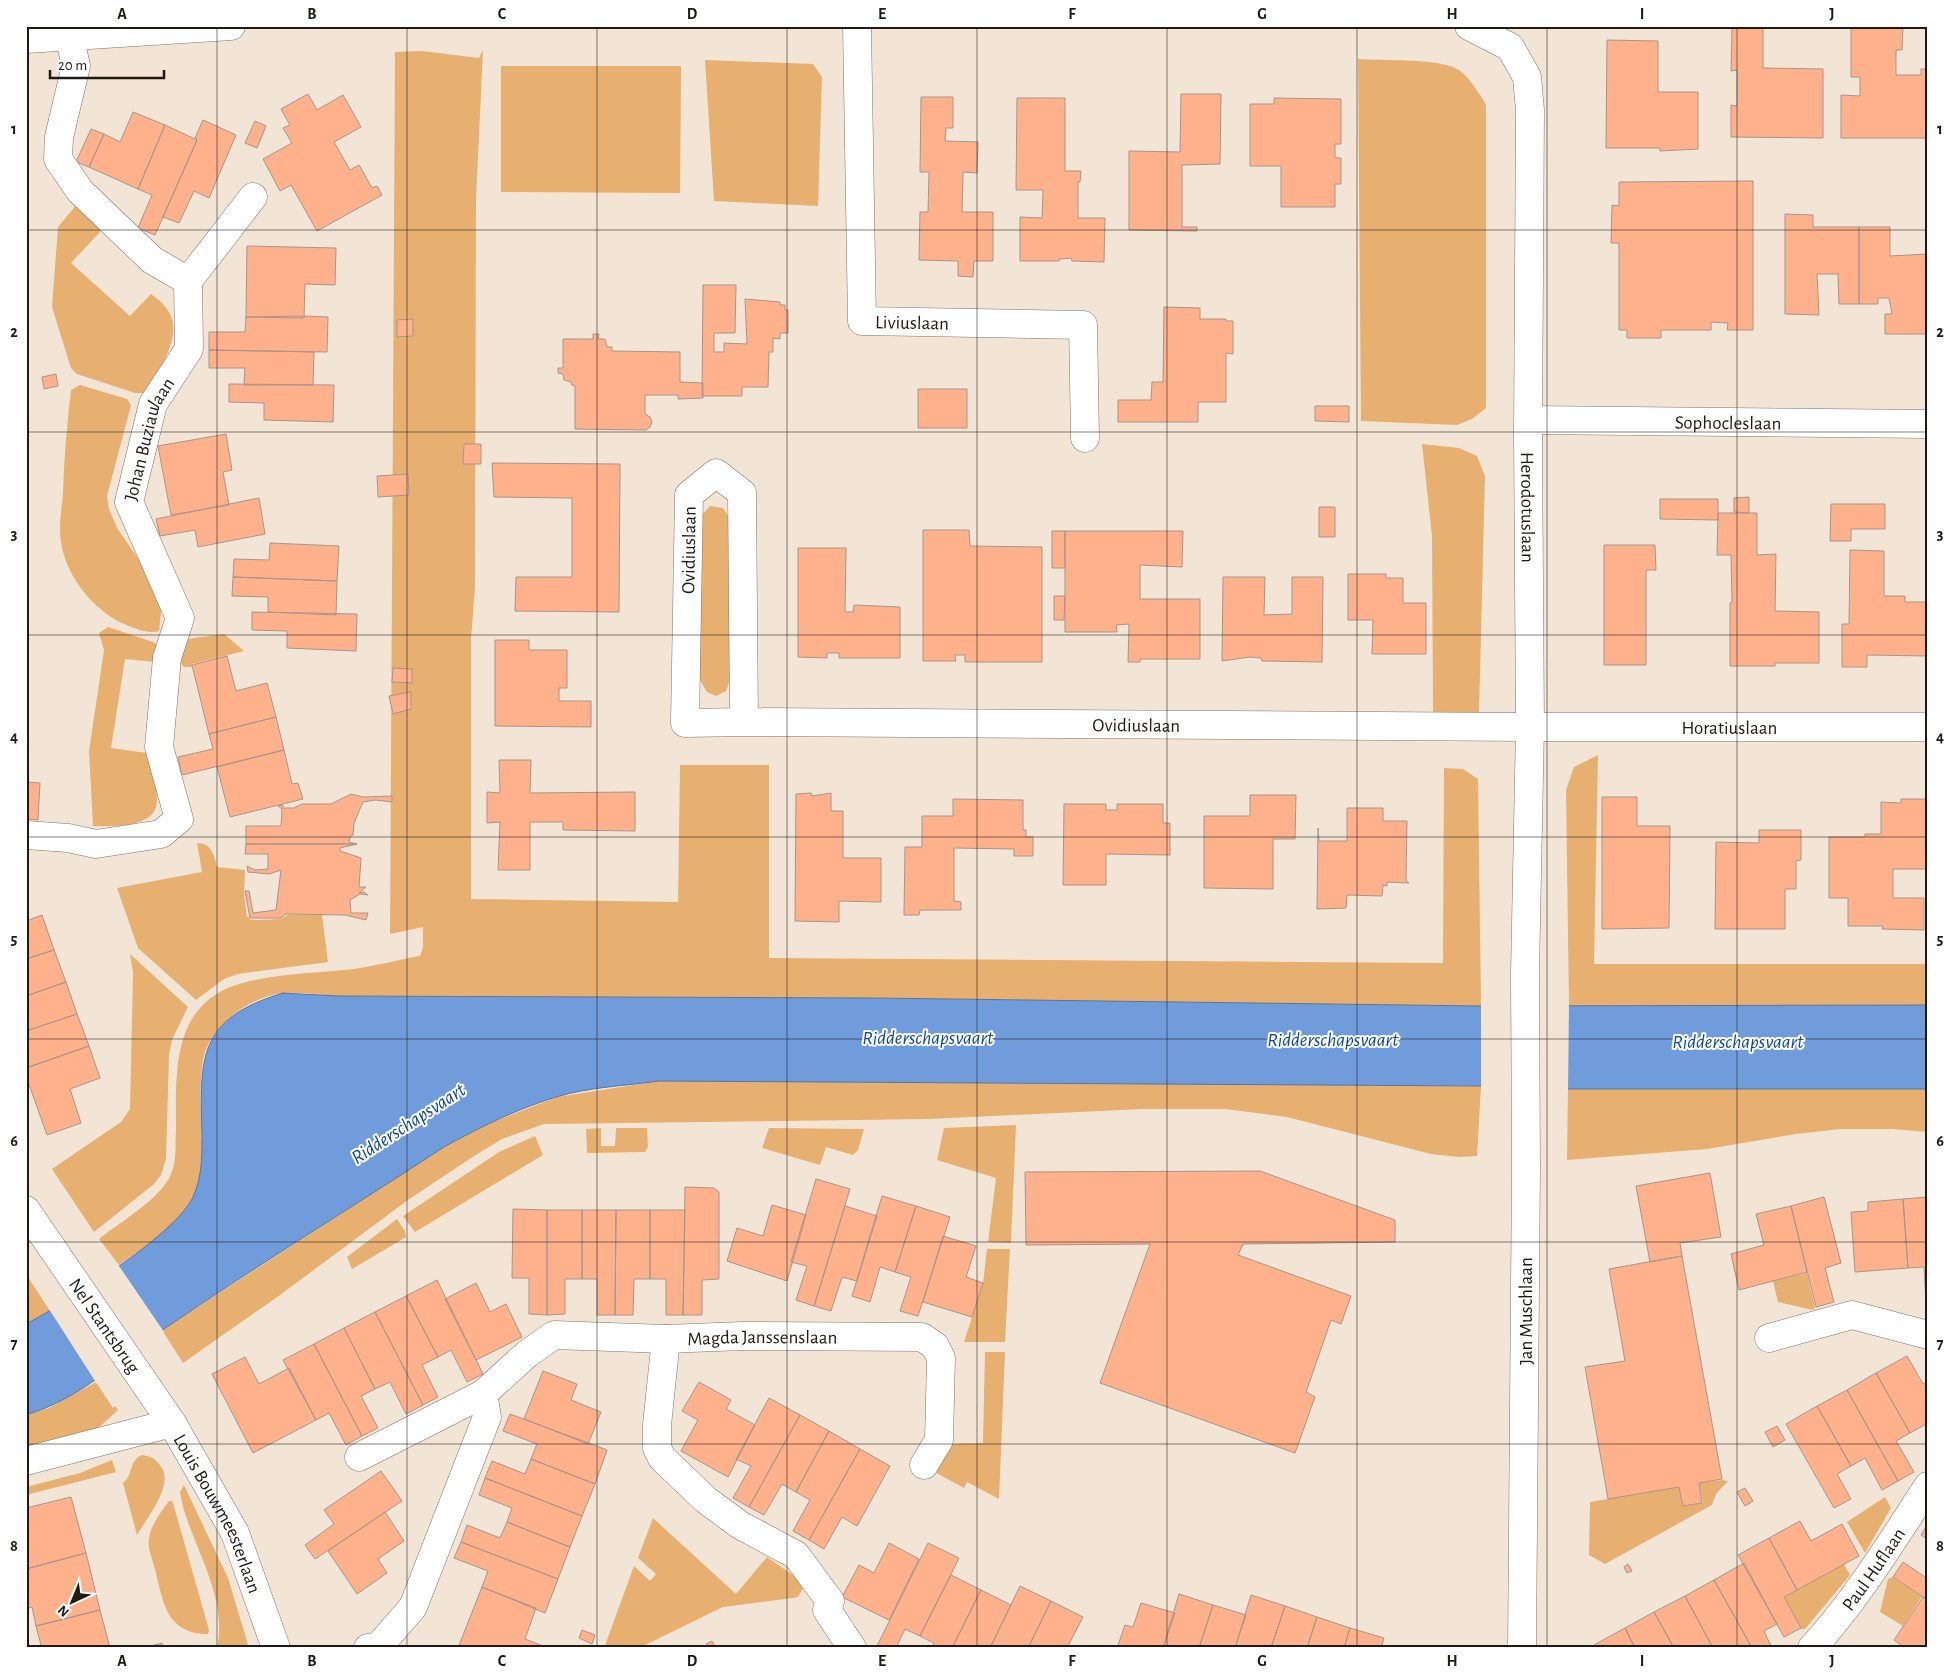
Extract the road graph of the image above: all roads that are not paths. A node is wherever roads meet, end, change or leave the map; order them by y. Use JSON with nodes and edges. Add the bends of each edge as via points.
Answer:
{"nodes":[{"id":1,"x":227,"y":26,"type":"edge"},
{"id":2,"x":231,"y":26,"type":"edge"},
{"id":3,"x":857,"y":26,"type":"edge"},
{"id":4,"x":1469,"y":26,"type":"edge"},
{"id":5,"x":69,"y":31,"type":"edge"},
{"id":6,"x":26,"y":39,"type":"edge"},
{"id":7,"x":253,"y":197,"type":"dead end"},
{"id":8,"x":188,"y":281,"type":"junction"},
{"id":9,"x":1529,"y":420,"type":"junction"},
{"id":10,"x":1928,"y":424,"type":"edge"},
{"id":11,"x":1085,"y":438,"type":"dead end"},
{"id":12,"x":744,"y":722,"type":"junction"},
{"id":13,"x":1530,"y":727,"type":"junction"},
{"id":14,"x":1928,"y":727,"type":"edge"},
{"id":15,"x":26,"y":836,"type":"edge"},
{"id":16,"x":1525,"y":973,"type":"joint"},
{"id":17,"x":26,"y":1210,"type":"edge"},
{"id":18,"x":1928,"y":1335,"type":"edge"},
{"id":19,"x":1769,"y":1338,"type":"dead end"},
{"id":20,"x":666,"y":1339,"type":"junction"},
{"id":21,"x":146,"y":1385,"type":"joint"},
{"id":22,"x":483,"y":1394,"type":"junction"},
{"id":23,"x":172,"y":1423,"type":"junction"},
{"id":24,"x":359,"y":1456,"type":"dead end"},
{"id":25,"x":26,"y":1461,"type":"edge"},
{"id":26,"x":924,"y":1465,"type":"dead end"},
{"id":27,"x":1928,"y":1486,"type":"edge"},
{"id":28,"x":276,"y":1648,"type":"edge"},
{"id":29,"x":368,"y":1648,"type":"edge"},
{"id":30,"x":852,"y":1648,"type":"edge"},
{"id":31,"x":1522,"y":1648,"type":"edge"},
{"id":32,"x":1812,"y":1648,"type":"edge"}],
"edges":[{"from":1,"to":2,"type":"street"},
{"from":1,"to":5,"type":"street"},
{"from":3,"to":11,"type":"street","name":"Liviuslaan","via":[[862,321],[1083,324]]},
{"from":4,"to":9,"type":"street","name":"Herodotuslaan","via":[[1510,47],[1526,78],[1530,110]]},
{"from":5,"to":6,"type":"street"},
{"from":5,"to":8,"type":"street","via":[[76,66],[59,137],[58,159],[80,191],[146,254]]},
{"from":7,"to":8,"type":"street"},
{"from":8,"to":15,"type":"street","name":"Johan Buziaulaan","via":[[190,349],[153,404],[129,502],[180,618],[167,658],[159,746],[179,819],[161,834],[96,844],[68,838]]},
{"from":9,"to":10,"type":"street","name":"Sophocleslaan"},
{"from":9,"to":13,"type":"street","name":"Herodotuslaan"},
{"from":12,"to":12,"type":"street","name":"Ovidiuslaan","via":[[742,493],[716,474],[689,495],[685,723]]},
{"from":12,"to":13,"type":"street","name":"Ovidiuslaan"},
{"from":13,"to":14,"type":"street","name":"Horatiuslaan"},
{"from":13,"to":16,"type":"street","name":"Herodotuslaan"},
{"from":16,"to":31,"type":"street","name":"Jan Muschlaan"},
{"from":17,"to":21,"type":"street","name":"Nel Stantsbrug"},
{"from":18,"to":19,"type":"street","via":[[1852,1315]]},
{"from":20,"to":22,"type":"street","name":"Magda Janssenslaan","via":[[554,1335],[527,1354]]},
{"from":20,"to":26,"type":"street","name":"Magda Janssenslaan","via":[[922,1337],[935,1346],[941,1358],[939,1440]]},
{"from":20,"to":30,"type":"street","via":[[657,1425],[657,1448],[662,1458],[706,1500],[740,1525],[796,1556],[830,1600],[828,1610]]},
{"from":21,"to":23,"type":"street","name":"Louis Bouwmeesterlaan"},
{"from":22,"to":24,"type":"street","name":"Magda Janssenslaan"},
{"from":22,"to":29,"type":"street","via":[[487,1417],[412,1607],[379,1646]]},
{"from":23,"to":25,"type":"street"},
{"from":23,"to":28,"type":"street","name":"Louis Bouwmeesterlaan","via":[[234,1533]]},
{"from":27,"to":32,"type":"street","name":"Paul Huflaan","via":[[1832,1627]]}]}
